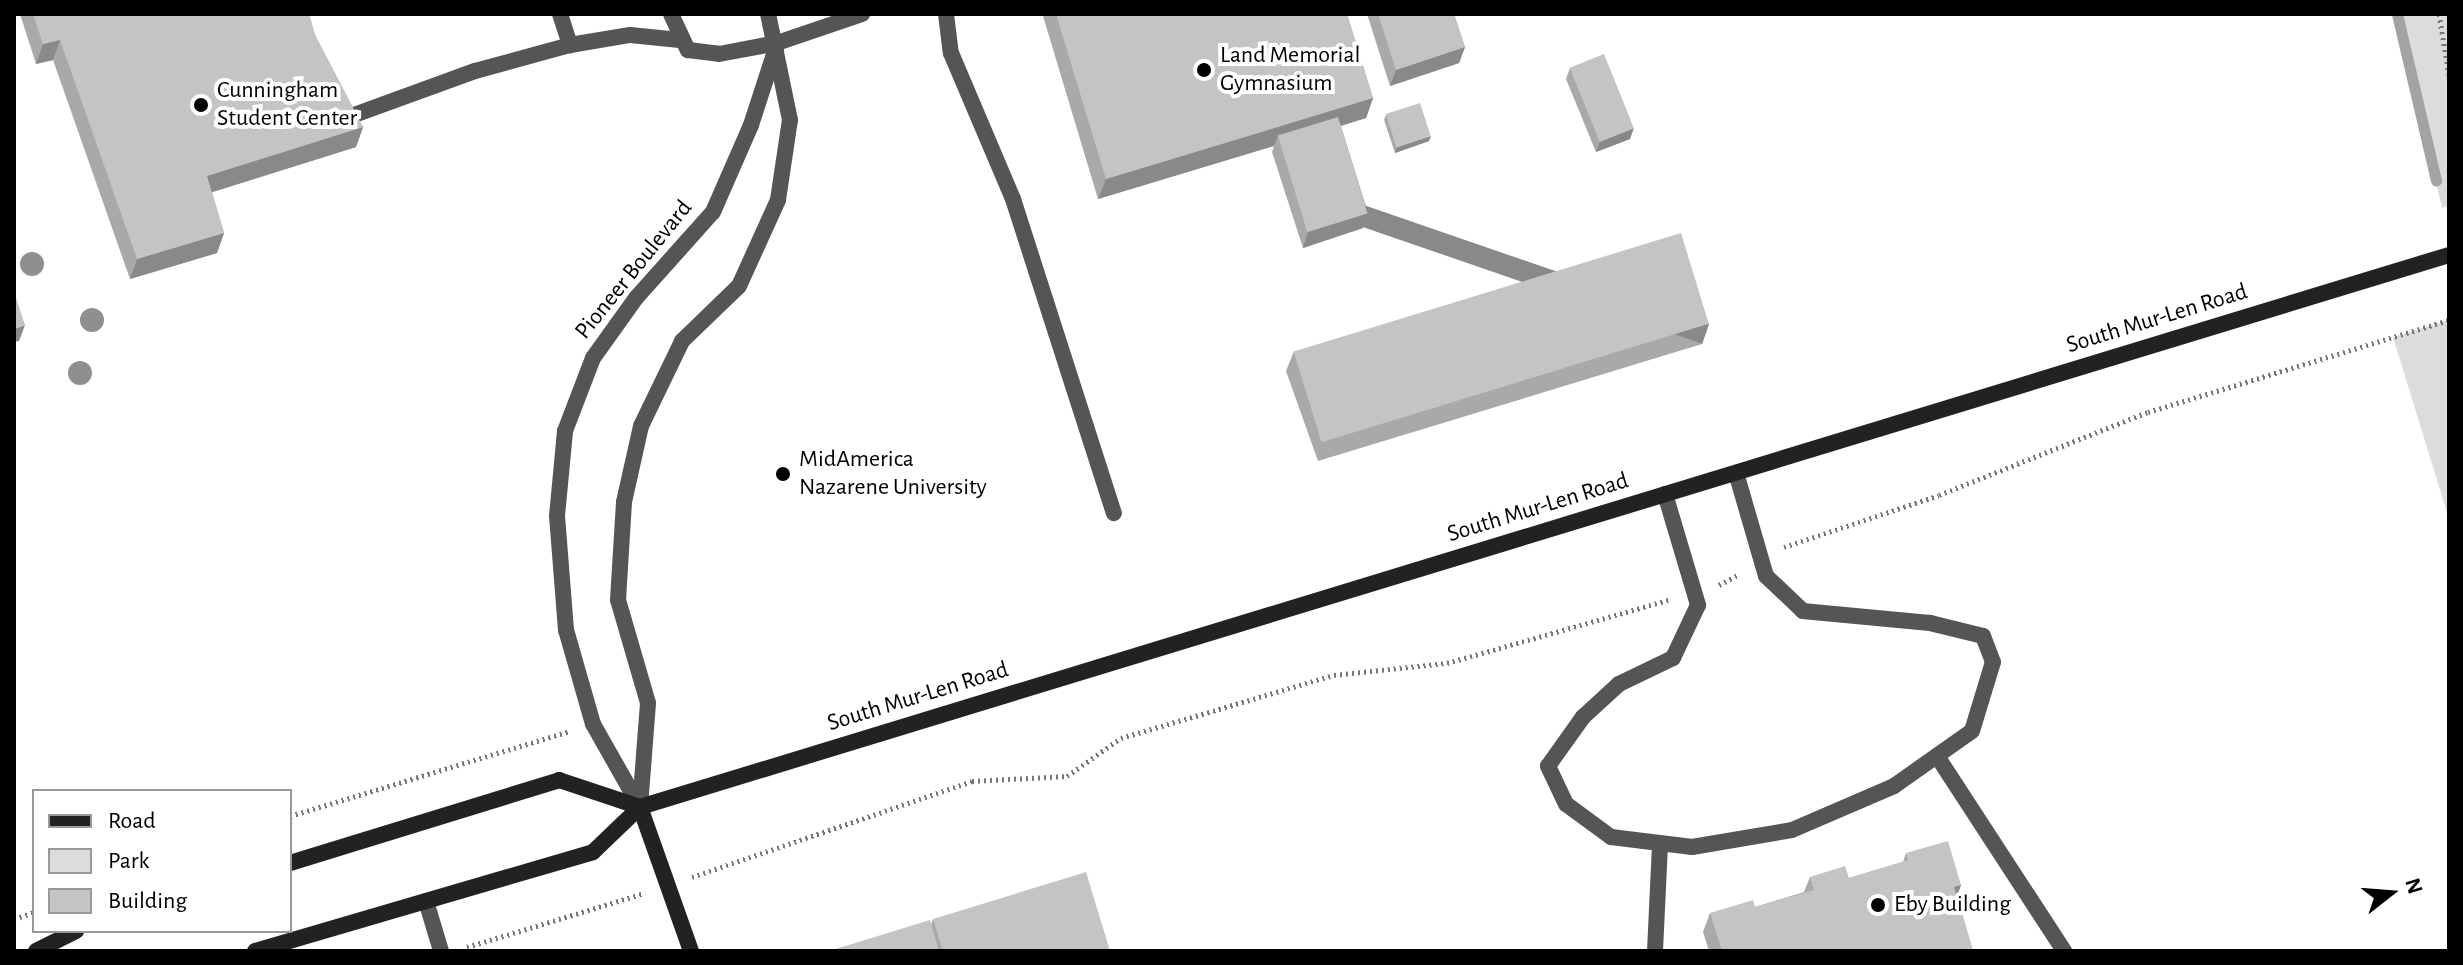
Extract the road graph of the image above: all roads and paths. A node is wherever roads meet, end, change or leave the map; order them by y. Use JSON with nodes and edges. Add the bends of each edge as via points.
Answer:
{"nodes":[{"id":1,"x":560,"y":14,"type":"edge"},
{"id":2,"x":671,"y":14,"type":"edge"},
{"id":3,"x":768,"y":14,"type":"edge"},
{"id":4,"x":862,"y":14,"type":"edge"},
{"id":5,"x":946,"y":14,"type":"edge"},
{"id":6,"x":2439,"y":14,"type":"edge"},
{"id":7,"x":680,"y":40,"type":"junction"},
{"id":8,"x":777,"y":43,"type":"junction"},
{"id":9,"x":570,"y":45,"type":"junction"},
{"id":10,"x":2449,"y":75,"type":"edge"},
{"id":11,"x":354,"y":115,"type":"edge"},
{"id":12,"x":2449,"y":255,"type":"edge"},
{"id":13,"x":2449,"y":320,"type":"edge"},
{"id":14,"x":1736,"y":473,"type":"junction"},
{"id":15,"x":1665,"y":494,"type":"junction"},
{"id":16,"x":1114,"y":513,"type":"dead end"},
{"id":17,"x":1761,"y":561,"type":"junction"},
{"id":18,"x":1694,"y":592,"type":"junction"},
{"id":19,"x":593,"y":724,"type":"junction"},
{"id":20,"x":1937,"y":756,"type":"junction"},
{"id":21,"x":640,"y":807,"type":"junction"},
{"id":22,"x":292,"y":815,"type":"edge"},
{"id":23,"x":1660,"y":843,"type":"junction"},
{"id":24,"x":292,"y":862,"type":"edge"},
{"id":25,"x":710,"y":871,"type":"dead end"},
{"id":26,"x":627,"y":898,"type":"dead end"},
{"id":27,"x":426,"y":901,"type":"junction"},
{"id":28,"x":72,"y":933,"type":"edge"},
{"id":29,"x":36,"y":951,"type":"edge"},
{"id":30,"x":255,"y":951,"type":"edge"},
{"id":31,"x":441,"y":951,"type":"edge"},
{"id":32,"x":452,"y":951,"type":"edge"},
{"id":33,"x":691,"y":951,"type":"edge"},
{"id":34,"x":1655,"y":951,"type":"edge"},
{"id":35,"x":2064,"y":951,"type":"edge"}],
"edges":[{"from":1,"to":9,"type":"street"},
{"from":2,"to":7,"type":"street"},
{"from":3,"to":8,"type":"street"},
{"from":4,"to":8,"type":"street"},
{"from":5,"to":16,"type":"street","via":[[951,53],[1013,199]]},
{"from":6,"to":10,"type":"path"},
{"from":7,"to":8,"type":"street","via":[[688,50],[719,54]]},
{"from":7,"to":9,"type":"street","via":[[630,35]]},
{"from":8,"to":19,"type":"street","name":"Pioneer Boulevard","via":[[751,125],[713,212],[636,298],[593,358],[565,431],[557,516],[566,630]]},
{"from":8,"to":21,"type":"street","via":[[790,120],[778,200],[739,286],[682,341],[641,426],[624,502],[618,600],[648,703]]},
{"from":9,"to":11,"type":"street","via":[[475,71]]},
{"from":12,"to":14,"type":"main road","name":"South Mur-Len Road"},
{"from":13,"to":17,"type":"path","via":[[2148,412],[1939,495],[1786,546]]},
{"from":14,"to":15,"type":"main road","name":"South Mur-Len Road"},
{"from":14,"to":17,"type":"street"},
{"from":15,"to":18,"type":"street"},
{"from":15,"to":21,"type":"main road","name":"South Mur-Len Road"},
{"from":17,"to":18,"type":"path","via":[[1728,582]]},
{"from":17,"to":20,"type":"street","via":[[1766,576],[1803,611],[1930,623],[1983,636],[1993,662],[1972,731]]},
{"from":18,"to":23,"type":"street","via":[[1698,605],[1673,658],[1619,684],[1583,717],[1548,766],[1566,804],[1611,837]]},
{"from":18,"to":25,"type":"path","via":[[1447,663],[1334,675],[1121,738],[1067,776],[972,781]]},
{"from":19,"to":21,"type":"street","name":"Pioneer Boulevard"},
{"from":19,"to":22,"type":"path"},
{"from":20,"to":23,"type":"street","via":[[1894,786],[1792,830],[1692,847]]},
{"from":20,"to":35,"type":"street"},
{"from":21,"to":24,"type":"main road","via":[[559,780]]},
{"from":21,"to":27,"type":"main road","name":"South Mur-Len Road","via":[[593,852]]},
{"from":21,"to":33,"type":"main road"},
{"from":23,"to":34,"type":"street"},
{"from":26,"to":32,"type":"path"},
{"from":27,"to":30,"type":"main road","name":"South Mur-Len Road"},
{"from":27,"to":31,"type":"street"},
{"from":28,"to":29,"type":"main road"}]}
